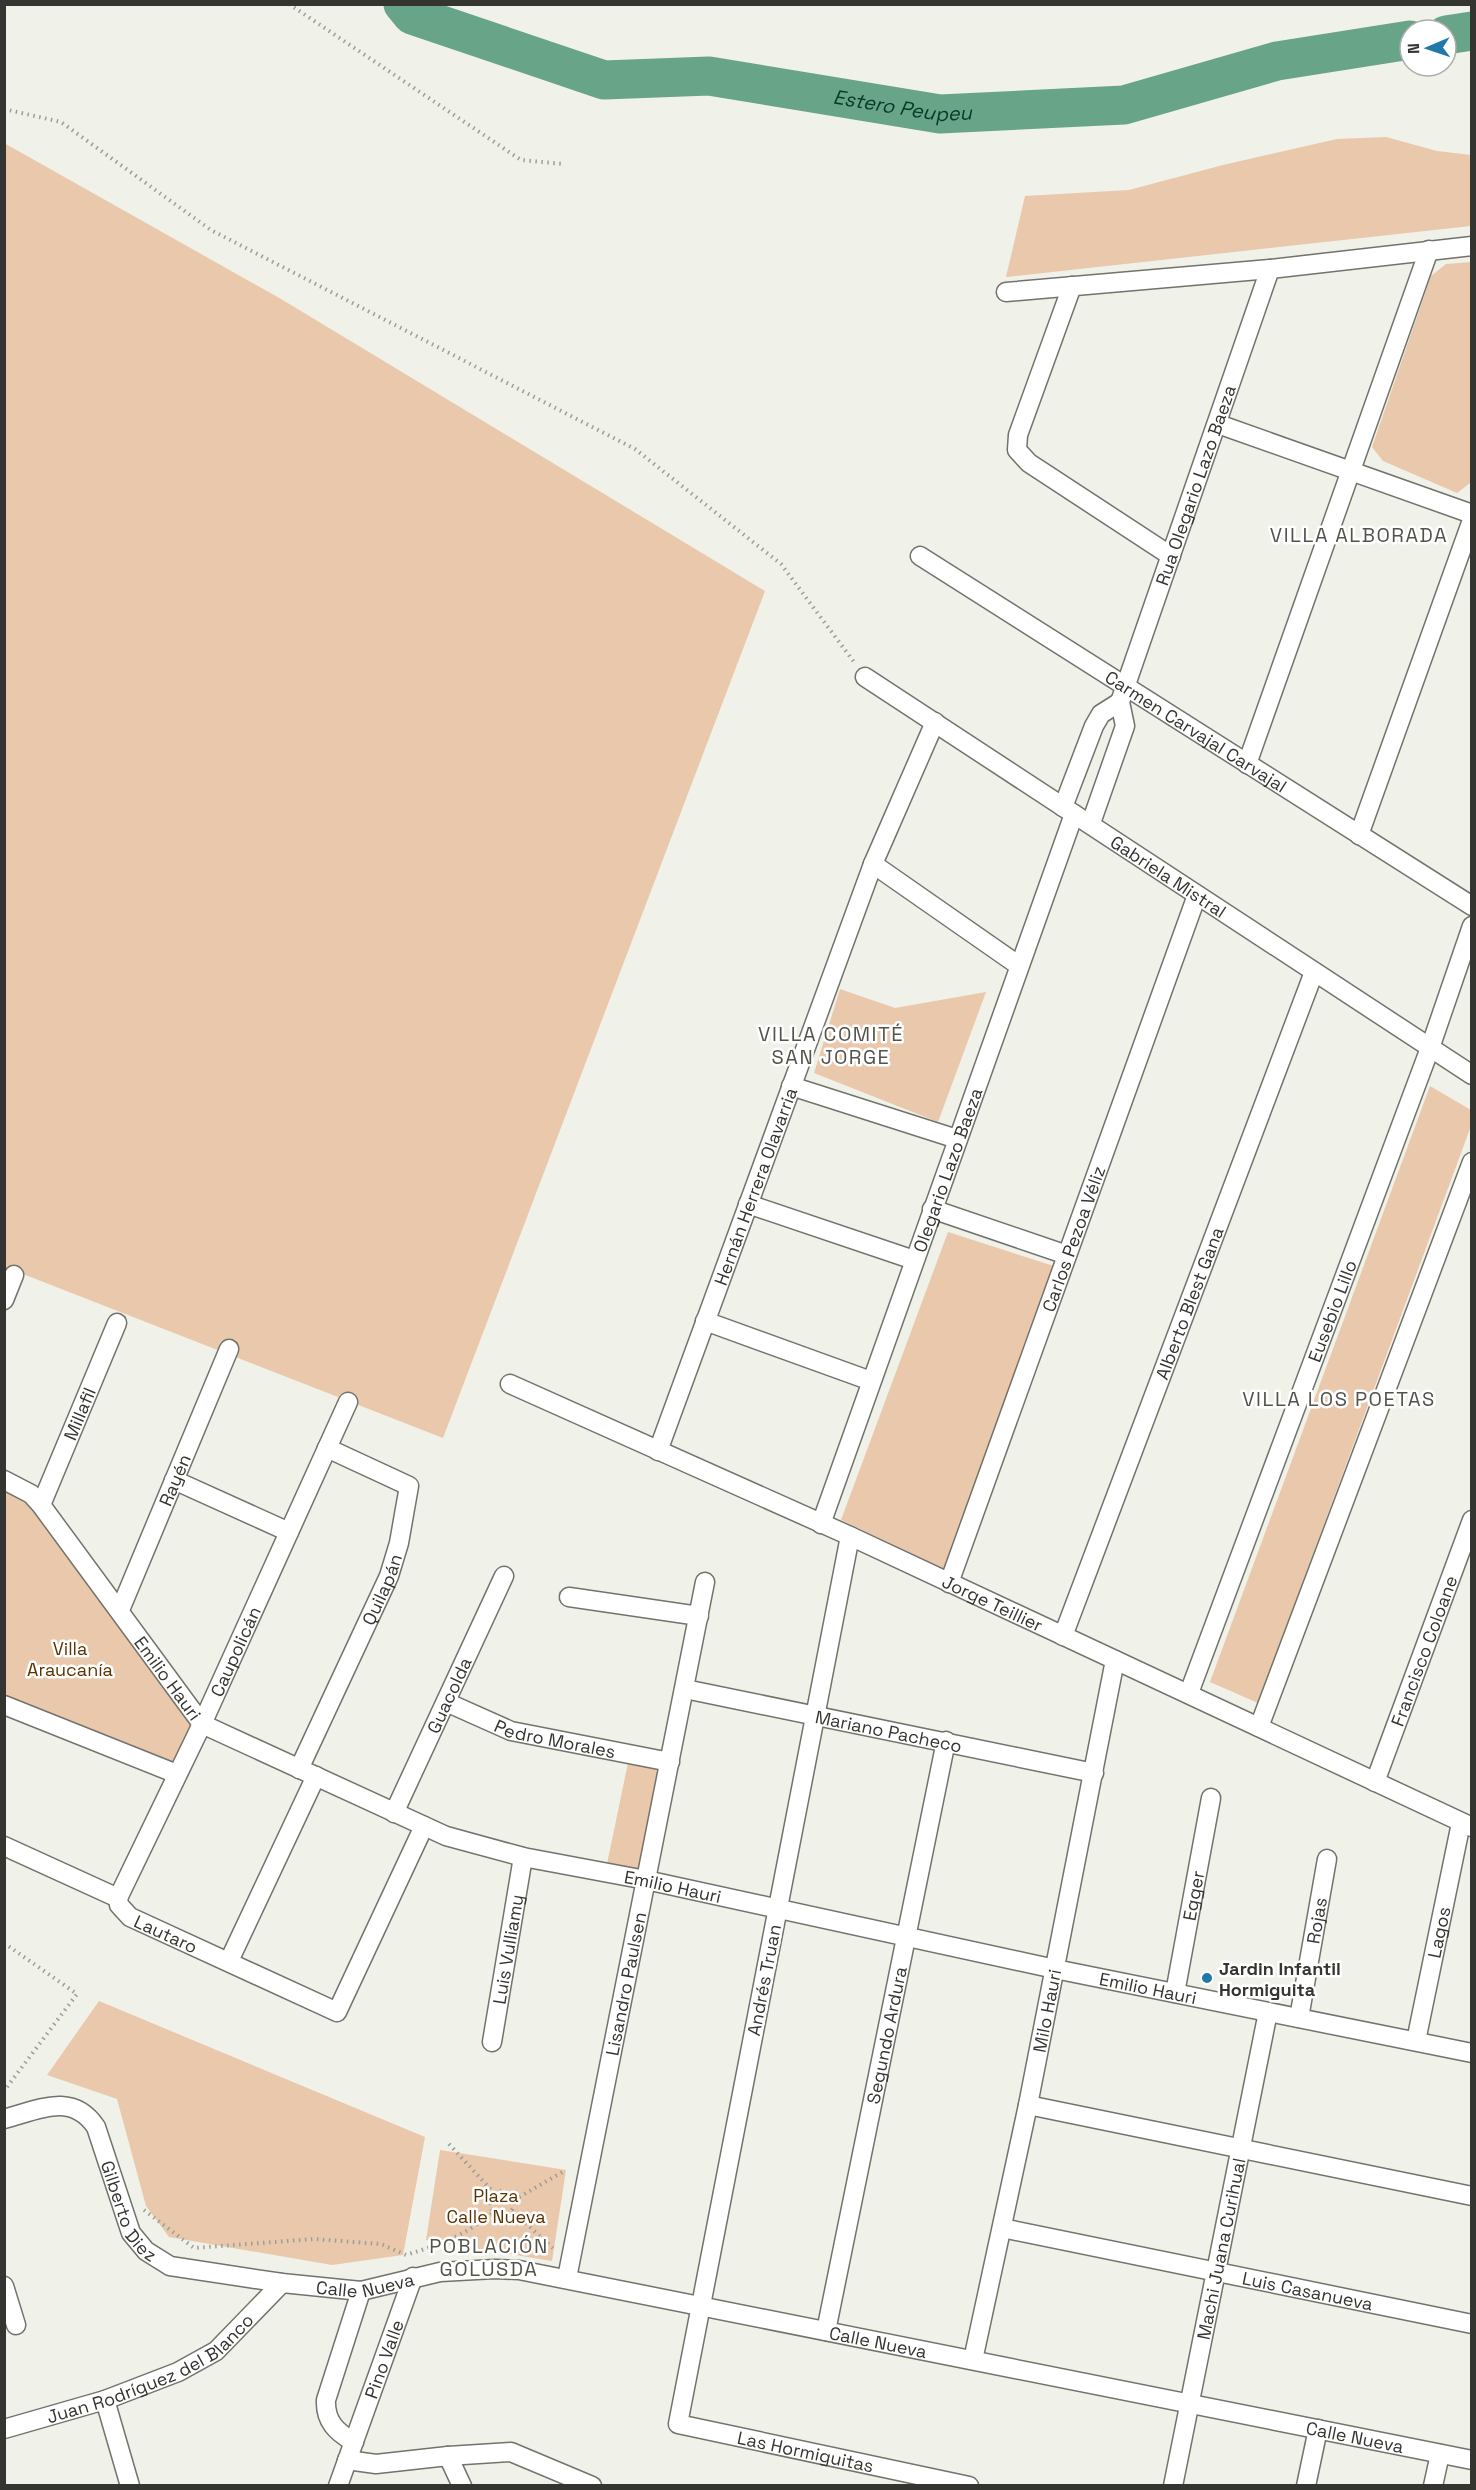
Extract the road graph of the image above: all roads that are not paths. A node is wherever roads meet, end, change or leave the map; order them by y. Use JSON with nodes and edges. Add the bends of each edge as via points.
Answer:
{"nodes":[{"id":1,"x":1472,"y":246,"type":"edge"},
{"id":2,"x":1429,"y":250,"type":"junction"},
{"id":3,"x":1270,"y":269,"type":"junction"},
{"id":4,"x":1072,"y":286,"type":"junction"},
{"id":5,"x":1006,"y":292,"type":"dead end"},
{"id":6,"x":1218,"y":424,"type":"junction"},
{"id":7,"x":1351,"y":471,"type":"junction"},
{"id":8,"x":1472,"y":514,"type":"edge"},
{"id":9,"x":1472,"y":520,"type":"edge"},
{"id":10,"x":920,"y":556,"type":"dead end"},
{"id":11,"x":1171,"y":556,"type":"junction"},
{"id":12,"x":865,"y":677,"type":"road end"},
{"id":13,"x":1123,"y":695,"type":"junction"},
{"id":14,"x":935,"y":723,"type":"junction"},
{"id":15,"x":1247,"y":764,"type":"junction"},
{"id":16,"x":1068,"y":810,"type":"junction"},
{"id":17,"x":1091,"y":823,"type":"junction"},
{"id":18,"x":1359,"y":835,"type":"junction"},
{"id":19,"x":873,"y":864,"type":"junction"},
{"id":20,"x":1197,"y":895,"type":"junction"},
{"id":21,"x":1472,"y":906,"type":"edge"},
{"id":22,"x":1472,"y":926,"type":"edge"},
{"id":23,"x":1018,"y":966,"type":"junction"},
{"id":24,"x":1314,"y":972,"type":"junction"},
{"id":25,"x":1430,"y":1048,"type":"junction"},
{"id":26,"x":1472,"y":1075,"type":"edge"},
{"id":27,"x":791,"y":1086,"type":"junction"},
{"id":28,"x":957,"y":1139,"type":"junction"},
{"id":29,"x":1472,"y":1162,"type":"edge"},
{"id":30,"x":748,"y":1204,"type":"junction"},
{"id":31,"x":932,"y":1209,"type":"junction"},
{"id":32,"x":1067,"y":1255,"type":"junction"},
{"id":33,"x":914,"y":1260,"type":"junction"},
{"id":34,"x":14,"y":1275,"type":"dead end"},
{"id":35,"x":4,"y":1300,"type":"edge"},
{"id":36,"x":705,"y":1320,"type":"junction"},
{"id":37,"x":117,"y":1323,"type":"dead end"},
{"id":38,"x":230,"y":1350,"type":"dead end"},
{"id":39,"x":871,"y":1381,"type":"junction"},
{"id":40,"x":510,"y":1384,"type":"dead end"},
{"id":41,"x":348,"y":1402,"type":"dead end"},
{"id":42,"x":327,"y":1448,"type":"junction"},
{"id":43,"x":658,"y":1450,"type":"junction"},
{"id":44,"x":4,"y":1480,"type":"edge"},
{"id":45,"x":174,"y":1480,"type":"junction"},
{"id":46,"x":41,"y":1505,"type":"junction"},
{"id":47,"x":1472,"y":1520,"type":"edge"},
{"id":48,"x":821,"y":1524,"type":"junction"},
{"id":49,"x":288,"y":1532,"type":"junction"},
{"id":50,"x":850,"y":1536,"type":"junction"},
{"id":51,"x":504,"y":1576,"type":"dead end"},
{"id":52,"x":705,"y":1582,"type":"dead end"},
{"id":53,"x":949,"y":1582,"type":"junction"},
{"id":54,"x":569,"y":1597,"type":"dead end"},
{"id":55,"x":120,"y":1610,"type":"junction"},
{"id":56,"x":699,"y":1616,"type":"junction"},
{"id":57,"x":1064,"y":1636,"type":"junction"},
{"id":58,"x":1115,"y":1660,"type":"junction"},
{"id":59,"x":685,"y":1689,"type":"junction"},
{"id":60,"x":1190,"y":1693,"type":"junction"},
{"id":61,"x":446,"y":1702,"type":"junction"},
{"id":62,"x":4,"y":1704,"type":"edge"},
{"id":63,"x":815,"y":1714,"type":"junction"},
{"id":64,"x":202,"y":1724,"type":"junction"},
{"id":65,"x":1259,"y":1727,"type":"junction"},
{"id":66,"x":946,"y":1741,"type":"junction"},
{"id":67,"x":670,"y":1762,"type":"junction"},
{"id":68,"x":299,"y":1769,"type":"junction"},
{"id":69,"x":1094,"y":1773,"type":"junction"},
{"id":70,"x":177,"y":1774,"type":"junction"},
{"id":71,"x":316,"y":1776,"type":"junction"},
{"id":72,"x":1375,"y":1782,"type":"junction"},
{"id":73,"x":1211,"y":1798,"type":"dead end"},
{"id":74,"x":394,"y":1813,"type":"junction"},
{"id":75,"x":1466,"y":1825,"type":"edge"},
{"id":76,"x":424,"y":1826,"type":"junction"},
{"id":77,"x":4,"y":1846,"type":"edge"},
{"id":78,"x":523,"y":1857,"type":"junction"},
{"id":79,"x":1327,"y":1859,"type":"dead end"},
{"id":80,"x":646,"y":1880,"type":"junction"},
{"id":81,"x":118,"y":1898,"type":"junction"},
{"id":82,"x":778,"y":1911,"type":"junction"},
{"id":83,"x":906,"y":1936,"type":"junction"},
{"id":84,"x":229,"y":1961,"type":"junction"},
{"id":85,"x":1055,"y":1969,"type":"junction"},
{"id":86,"x":1175,"y":1993,"type":"junction"},
{"id":87,"x":1268,"y":2012,"type":"junction"},
{"id":88,"x":1299,"y":2018,"type":"junction"},
{"id":89,"x":1416,"y":2041,"type":"junction"},
{"id":90,"x":492,"y":2042,"type":"dead end"},
{"id":91,"x":1472,"y":2053,"type":"edge"},
{"id":92,"x":1028,"y":2105,"type":"junction"},
{"id":93,"x":4,"y":2119,"type":"edge"},
{"id":94,"x":1242,"y":2149,"type":"junction"},
{"id":95,"x":1472,"y":2196,"type":"edge"},
{"id":96,"x":1002,"y":2228,"type":"junction"},
{"id":97,"x":568,"y":2270,"type":"junction"},
{"id":98,"x":1217,"y":2273,"type":"junction"},
{"id":99,"x":413,"y":2277,"type":"junction"},
{"id":100,"x":282,"y":2283,"type":"junction"},
{"id":101,"x":4,"y":2286,"type":"edge"},
{"id":102,"x":362,"y":2291,"type":"junction"},
{"id":103,"x":701,"y":2305,"type":"junction"},
{"id":104,"x":1472,"y":2324,"type":"edge"},
{"id":105,"x":16,"y":2325,"type":"dead end"},
{"id":106,"x":826,"y":2331,"type":"junction"},
{"id":107,"x":973,"y":2360,"type":"junction"},
{"id":108,"x":105,"y":2400,"type":"junction"},
{"id":109,"x":1189,"y":2403,"type":"junction"},
{"id":110,"x":678,"y":2424,"type":"joint"},
{"id":111,"x":4,"y":2429,"type":"edge"},
{"id":112,"x":1318,"y":2429,"type":"junction"},
{"id":113,"x":354,"y":2442,"type":"junction"},
{"id":114,"x":1440,"y":2454,"type":"junction"},
{"id":115,"x":448,"y":2456,"type":"junction"},
{"id":116,"x":347,"y":2460,"type":"junction"},
{"id":117,"x":1472,"y":2460,"type":"edge"},
{"id":118,"x":921,"y":2480,"type":"edge"},
{"id":119,"x":130,"y":2486,"type":"edge"},
{"id":120,"x":338,"y":2486,"type":"edge"},
{"id":121,"x":462,"y":2486,"type":"edge"},
{"id":122,"x":592,"y":2486,"type":"edge"},
{"id":123,"x":969,"y":2486,"type":"edge"},
{"id":124,"x":1173,"y":2486,"type":"edge"},
{"id":125,"x":1306,"y":2486,"type":"edge"},
{"id":126,"x":1433,"y":2486,"type":"edge"}],
"edges":[{"from":1,"to":2,"type":"street"},
{"from":2,"to":3,"type":"street"},
{"from":2,"to":7,"type":"street"},
{"from":3,"to":4,"type":"street"},
{"from":3,"to":6,"type":"street","name":"Rua Olegario Lazo Baeza"},
{"from":4,"to":5,"type":"street"},
{"from":4,"to":11,"type":"street","via":[[1018,435],[1017,450],[1029,463]]},
{"from":6,"to":7,"type":"street"},
{"from":6,"to":11,"type":"street","name":"Rua Olegario Lazo Baeza"},
{"from":7,"to":8,"type":"street"},
{"from":7,"to":15,"type":"street"},
{"from":9,"to":18,"type":"street"},
{"from":10,"to":13,"type":"street","name":"Carmen Carvajal Carvajal"},
{"from":11,"to":13,"type":"street","name":"Rua Olegario Lazo Baeza"},
{"from":12,"to":14,"type":"street","name":"Gabriela Mistral"},
{"from":13,"to":15,"type":"street","name":"Carmen Carvajal Carvajal"},
{"from":13,"to":16,"type":"street","via":[[1101,714],[1094,726]]},
{"from":13,"to":17,"type":"street","name":"Rua Olegario Lazo Baeza","via":[[1125,726]]},
{"from":14,"to":16,"type":"street","name":"Gabriela Mistral"},
{"from":14,"to":19,"type":"street","name":"Hernán Herrera Olavarria"},
{"from":15,"to":18,"type":"street","name":"Carmen Carvajal Carvajal"},
{"from":16,"to":17,"type":"street","name":"Gabriela Mistral"},
{"from":16,"to":23,"type":"street","name":"Olegario Lazo Baeza"},
{"from":17,"to":20,"type":"street","name":"Gabriela Mistral"},
{"from":18,"to":21,"type":"street","name":"Carmen Carvajal Carvajal"},
{"from":19,"to":23,"type":"street"},
{"from":19,"to":27,"type":"street","name":"Hernán Herrera Olavarria"},
{"from":20,"to":24,"type":"street","name":"Gabriela Mistral"},
{"from":20,"to":32,"type":"street","name":"Carlos Pezoa Véliz"},
{"from":22,"to":25,"type":"street","name":"Eusebio Lillo"},
{"from":23,"to":28,"type":"street","name":"Olegario Lazo Baeza"},
{"from":24,"to":25,"type":"street","name":"Gabriela Mistral"},
{"from":24,"to":57,"type":"street","name":"Alberto Blest Gana"},
{"from":25,"to":26,"type":"street","name":"Gabriela Mistral"},
{"from":25,"to":60,"type":"street","name":"Eusebio Lillo"},
{"from":27,"to":28,"type":"street"},
{"from":27,"to":30,"type":"street","name":"Hernán Herrera Olavarria"},
{"from":28,"to":31,"type":"street","name":"Olegario Lazo Baeza"},
{"from":29,"to":65,"type":"street"},
{"from":30,"to":33,"type":"street"},
{"from":30,"to":36,"type":"street","name":"Hernán Herrera Olavarria"},
{"from":31,"to":32,"type":"street"},
{"from":31,"to":33,"type":"street","name":"Olegario Lazo Baeza"},
{"from":32,"to":53,"type":"street","name":"Carlos Pezoa Véliz"},
{"from":33,"to":39,"type":"street","name":"Olegario Lazo Baeza"},
{"from":34,"to":35,"type":"street"},
{"from":36,"to":39,"type":"street"},
{"from":36,"to":43,"type":"street","name":"Hernán Herrera Olavarria"},
{"from":37,"to":46,"type":"street","name":"Millafil"},
{"from":38,"to":45,"type":"street","name":"Rayén"},
{"from":39,"to":48,"type":"street","name":"Olegario Lazo Baeza"},
{"from":40,"to":43,"type":"street","name":"Jorge Teillier"},
{"from":41,"to":42,"type":"street","name":"Caupolicán"},
{"from":42,"to":49,"type":"street","name":"Caupolicán"},
{"from":42,"to":68,"type":"street","name":"Quilapán","via":[[409,1486],[389,1576]]},
{"from":43,"to":48,"type":"street","name":"Jorge Teillier"},
{"from":44,"to":46,"type":"street","name":"Emilio Hauri","via":[[31,1494]]},
{"from":45,"to":49,"type":"street"},
{"from":45,"to":55,"type":"street","name":"Rayén"},
{"from":46,"to":55,"type":"street","name":"Emilio Hauri"},
{"from":47,"to":72,"type":"street","name":"Francisco Coloane"},
{"from":48,"to":50,"type":"street","name":"Jorge Teillier"},
{"from":49,"to":64,"type":"street","name":"Caupolicán"},
{"from":50,"to":53,"type":"street","name":"Jorge Teillier"},
{"from":50,"to":63,"type":"street","name":"Andrés Truan"},
{"from":51,"to":61,"type":"street","name":"Guacolda"},
{"from":52,"to":56,"type":"street","name":"Lisandro Paulsen"},
{"from":53,"to":57,"type":"street","name":"Jorge Teillier"},
{"from":54,"to":56,"type":"street"},
{"from":55,"to":64,"type":"street","name":"Emilio Hauri"},
{"from":56,"to":59,"type":"street","name":"Lisandro Paulsen"},
{"from":57,"to":58,"type":"street","name":"Jorge Teillier"},
{"from":58,"to":60,"type":"street","name":"Jorge Teillier"},
{"from":58,"to":69,"type":"street","name":"Milo Hauri"},
{"from":59,"to":63,"type":"street","name":"Mariano Pacheco"},
{"from":59,"to":67,"type":"street","name":"Lisandro Paulsen"},
{"from":60,"to":65,"type":"street","name":"Jorge Teillier"},
{"from":61,"to":67,"type":"street","name":"Pedro Morales","via":[[511,1731]]},
{"from":61,"to":74,"type":"street","name":"Guacolda"},
{"from":62,"to":70,"type":"street"},
{"from":63,"to":66,"type":"street","name":"Mariano Pacheco"},
{"from":63,"to":82,"type":"street","name":"Andrés Truan"},
{"from":64,"to":68,"type":"street","name":"Emilio Hauri"},
{"from":64,"to":70,"type":"street","name":"Caupolicán"},
{"from":65,"to":72,"type":"street","name":"Jorge Teillier"},
{"from":66,"to":69,"type":"street","name":"Mariano Pacheco"},
{"from":66,"to":83,"type":"street","name":"Segundo Ardura"},
{"from":67,"to":80,"type":"street","name":"Lisandro Paulsen"},
{"from":68,"to":71,"type":"street","name":"Emilio Hauri"},
{"from":69,"to":85,"type":"street","name":"Milo Hauri"},
{"from":70,"to":81,"type":"street","name":"Caupolicán"},
{"from":71,"to":74,"type":"street","name":"Emilio Hauri"},
{"from":71,"to":84,"type":"street"},
{"from":72,"to":75,"type":"street","name":"Jorge Teillier"},
{"from":73,"to":86,"type":"street","name":"Egger"},
{"from":74,"to":76,"type":"street","name":"Emilio Hauri"},
{"from":75,"to":89,"type":"street","name":"Lagos"},
{"from":76,"to":78,"type":"street","name":"Emilio Hauri","via":[[465,1843]]},
{"from":76,"to":84,"type":"street","name":"Lautaro","via":[[337,2012]]},
{"from":77,"to":81,"type":"street","name":"Lautaro"},
{"from":78,"to":80,"type":"street","name":"Emilio Hauri"},
{"from":78,"to":90,"type":"street","name":"Luis Vulliamy"},
{"from":79,"to":88,"type":"street","name":"Rojas"},
{"from":80,"to":82,"type":"street","name":"Emilio Hauri"},
{"from":80,"to":97,"type":"street","name":"Lisandro Paulsen"},
{"from":81,"to":84,"type":"street","name":"Lautaro","via":[[130,1917]]},
{"from":82,"to":83,"type":"street","name":"Emilio Hauri"},
{"from":82,"to":103,"type":"street","name":"Andrés Truan"},
{"from":83,"to":85,"type":"street","name":"Emilio Hauri"},
{"from":83,"to":106,"type":"street","name":"Segundo Ardura"},
{"from":85,"to":86,"type":"street","name":"Emilio Hauri"},
{"from":85,"to":92,"type":"street","name":"Milo Hauri"},
{"from":86,"to":87,"type":"street","name":"Emilio Hauri"},
{"from":87,"to":88,"type":"street","name":"Emilio Hauri"},
{"from":87,"to":94,"type":"street","name":"Machi Juana Curihual"},
{"from":88,"to":89,"type":"street","name":"Emilio Hauri"},
{"from":89,"to":91,"type":"street","name":"Emilio Hauri"},
{"from":92,"to":94,"type":"street"},
{"from":92,"to":96,"type":"street","name":"Milo Hauri"},
{"from":93,"to":100,"type":"street","name":"Gilberto Diez","via":[[47,2108],[77,2108],[96,2127],[126,2222],[146,2251],[170,2266]]},
{"from":94,"to":95,"type":"street"},
{"from":94,"to":98,"type":"street","name":"Machi Juana Curihual"},
{"from":96,"to":98,"type":"street","name":"Luis Casanueva"},
{"from":96,"to":107,"type":"street","name":"Milo Hauri"},
{"from":97,"to":99,"type":"street","name":"Calle Nueva","via":[[495,2269]]},
{"from":97,"to":103,"type":"street","name":"Calle Nueva"},
{"from":98,"to":104,"type":"street","name":"Luis Casanueva"},
{"from":98,"to":109,"type":"street","name":"Machi Juana Curihual"},
{"from":99,"to":102,"type":"street","name":"Calle Nueva"},
{"from":99,"to":113,"type":"street","name":"Pino Valle"},
{"from":100,"to":102,"type":"street","name":"Calle Nueva"},
{"from":100,"to":108,"type":"street","name":"Juan Rodríguez del Blanco","via":[[216,2351],[178,2372]]},
{"from":101,"to":105,"type":"street"},
{"from":102,"to":113,"type":"street","via":[[326,2400],[327,2418],[341,2435]]},
{"from":103,"to":106,"type":"street","name":"Calle Nueva"},
{"from":103,"to":110,"type":"street","name":"Andrés Truan"},
{"from":106,"to":107,"type":"street","name":"Calle Nueva"},
{"from":107,"to":109,"type":"street","name":"Calle Nueva"},
{"from":108,"to":111,"type":"street","name":"Juan Rodríguez del Blanco"},
{"from":108,"to":119,"type":"street"},
{"from":109,"to":112,"type":"street","name":"Calle Nueva"},
{"from":109,"to":124,"type":"street","name":"Machi Juana Curihual"},
{"from":110,"to":118,"type":"street","name":"Las Hormiguitas"},
{"from":112,"to":114,"type":"street","name":"Calle Nueva"},
{"from":112,"to":125,"type":"street"},
{"from":113,"to":116,"type":"street","name":"Pino Valle"},
{"from":114,"to":117,"type":"street","name":"Calle Nueva"},
{"from":114,"to":126,"type":"street"},
{"from":115,"to":116,"type":"street","via":[[376,2464]]},
{"from":115,"to":121,"type":"street"},
{"from":115,"to":122,"type":"street","via":[[511,2452]]},
{"from":116,"to":120,"type":"street","name":"Pino Valle"},
{"from":118,"to":123,"type":"street","name":"Las Hormiguitas"}]}
